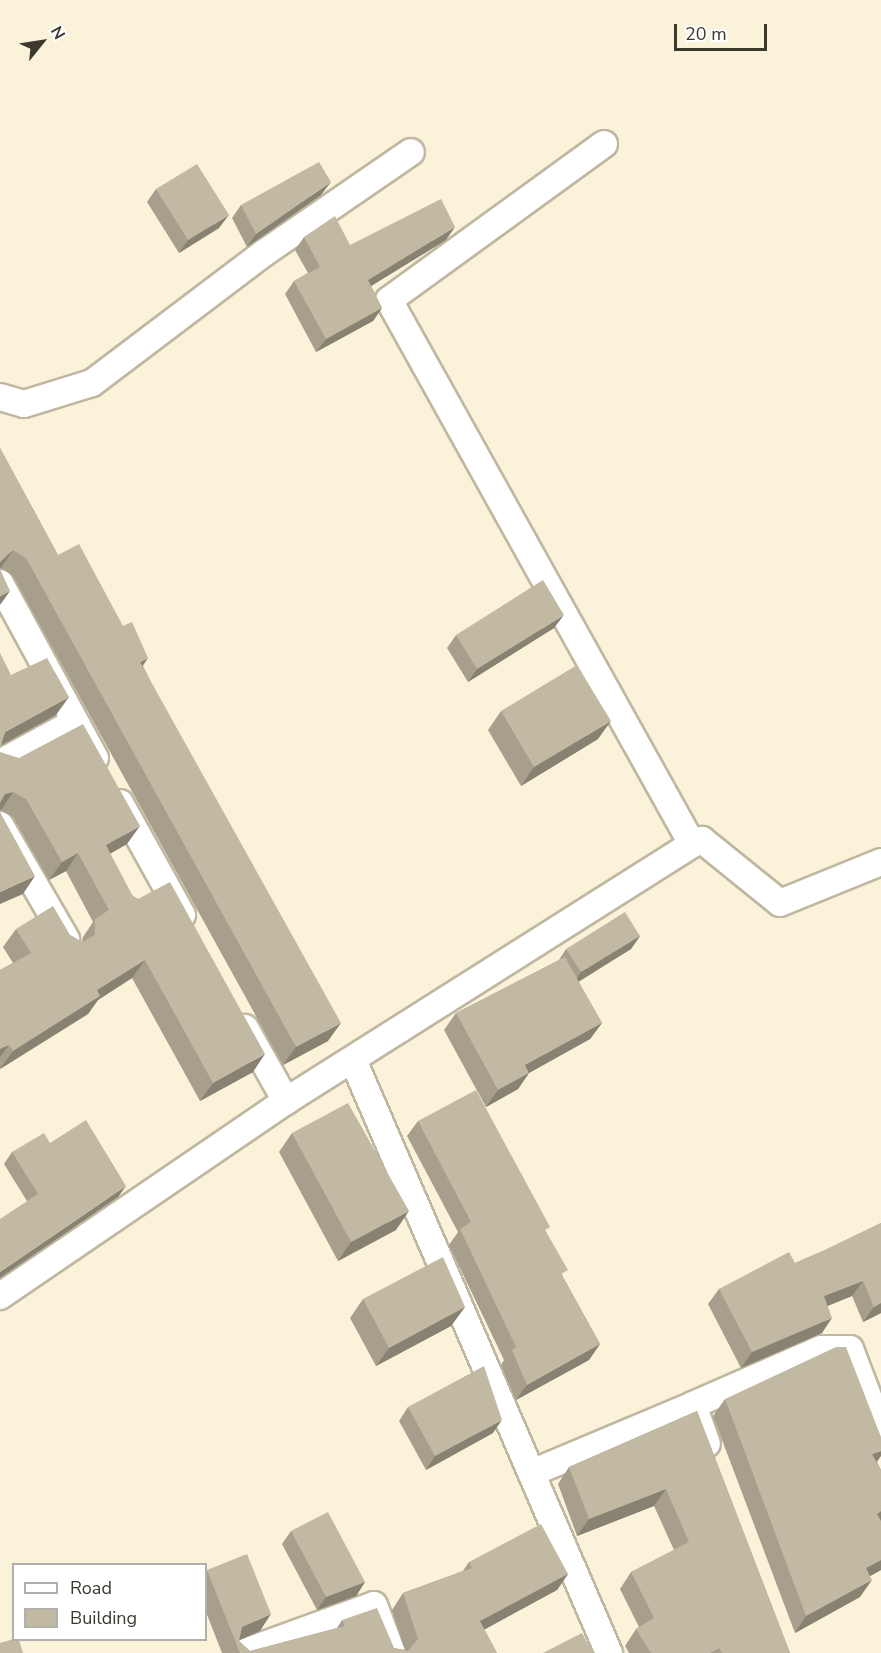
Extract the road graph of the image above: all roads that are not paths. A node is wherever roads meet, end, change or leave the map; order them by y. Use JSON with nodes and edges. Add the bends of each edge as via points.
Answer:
{"nodes":[{"id":1,"x":604,"y":144,"type":"dead end"},
{"id":2,"x":411,"y":152,"type":"dead end"},
{"id":3,"x":0,"y":397,"type":"edge"},
{"id":4,"x":0,"y":583,"type":"edge"},
{"id":5,"x":75,"y":722,"type":"junction"},
{"id":6,"x":0,"y":763,"type":"edge"},
{"id":7,"x":0,"y":825,"type":"edge"},
{"id":8,"x":692,"y":844,"type":"junction"},
{"id":9,"x":881,"y":862,"type":"edge"},
{"id":10,"x":195,"y":938,"type":"edge"},
{"id":11,"x":70,"y":945,"type":"edge"},
{"id":12,"x":235,"y":1009,"type":"edge"},
{"id":13,"x":353,"y":1060,"type":"junction"},
{"id":14,"x":286,"y":1101,"type":"junction"},
{"id":15,"x":0,"y":1296,"type":"edge"},
{"id":16,"x":693,"y":1405,"type":"junction"},
{"id":17,"x":881,"y":1430,"type":"edge"},
{"id":18,"x":717,"y":1470,"type":"edge"},
{"id":19,"x":534,"y":1472,"type":"junction"},
{"id":20,"x":242,"y":1653,"type":"edge"},
{"id":21,"x":392,"y":1653,"type":"edge"},
{"id":22,"x":609,"y":1653,"type":"edge"}],
"edges":[{"from":1,"to":8,"type":"street","via":[[388,300]]},
{"from":2,"to":3,"type":"street","via":[[264,253],[92,383],[24,404]]},
{"from":4,"to":5,"type":"street"},
{"from":5,"to":6,"type":"street"},
{"from":5,"to":10,"type":"street"},
{"from":7,"to":11,"type":"street"},
{"from":8,"to":9,"type":"street","via":[[702,840],[780,903]]},
{"from":8,"to":13,"type":"street"},
{"from":12,"to":14,"type":"street"},
{"from":13,"to":14,"type":"street"},
{"from":13,"to":19,"type":"street"},
{"from":14,"to":15,"type":"street"},
{"from":16,"to":17,"type":"street","via":[[821,1349],[850,1349]]},
{"from":16,"to":18,"type":"street"},
{"from":16,"to":19,"type":"street"},
{"from":19,"to":22,"type":"street"},
{"from":20,"to":21,"type":"street","via":[[374,1605]]}]}
